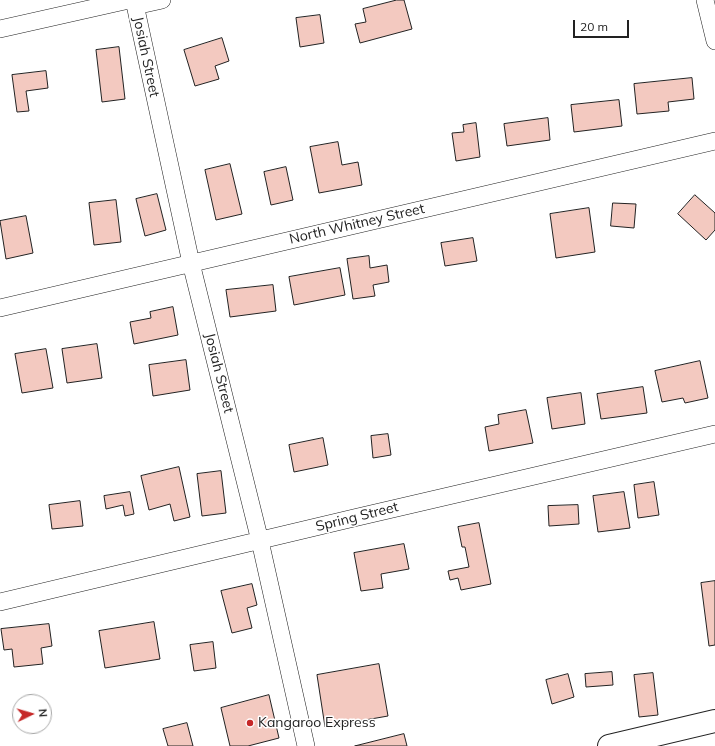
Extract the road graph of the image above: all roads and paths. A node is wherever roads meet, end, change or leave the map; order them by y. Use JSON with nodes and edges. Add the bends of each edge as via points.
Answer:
{"nodes":[{"id":1,"x":162,"y":0,"type":"edge"},
{"id":2,"x":705,"y":0,"type":"edge"},
{"id":3,"x":133,"y":2,"type":"edge"},
{"id":4,"x":0,"y":29,"type":"edge"},
{"id":5,"x":715,"y":41,"type":"edge"},
{"id":6,"x":715,"y":141,"type":"edge"},
{"id":7,"x":191,"y":263,"type":"junction"},
{"id":8,"x":0,"y":308,"type":"edge"},
{"id":9,"x":715,"y":434,"type":"edge"},
{"id":10,"x":260,"y":541,"type":"junction"},
{"id":11,"x":0,"y":602,"type":"edge"},
{"id":12,"x":715,"y":721,"type":"edge"},
{"id":13,"x":306,"y":746,"type":"edge"},
{"id":14,"x":609,"y":746,"type":"edge"}],
"edges":[{"from":1,"to":3,"type":"street"},
{"from":2,"to":5,"type":"street"},
{"from":3,"to":4,"type":"street"},
{"from":3,"to":7,"type":"street","name":"Josiah Street"},
{"from":6,"to":7,"type":"street","name":"North Whitney Street"},
{"from":7,"to":8,"type":"street","name":"North Whitney Street"},
{"from":7,"to":10,"type":"street","name":"Josiah Street"},
{"from":9,"to":10,"type":"street","name":"Spring Street"},
{"from":10,"to":11,"type":"street","name":"Spring Street"},
{"from":10,"to":13,"type":"street","name":"Josiah Street"},
{"from":12,"to":14,"type":"street"}]}
